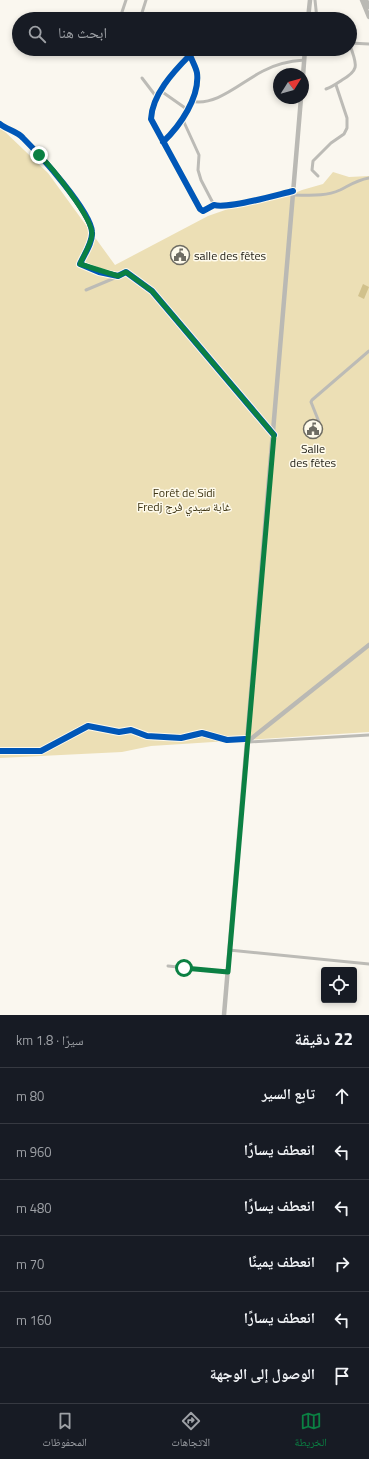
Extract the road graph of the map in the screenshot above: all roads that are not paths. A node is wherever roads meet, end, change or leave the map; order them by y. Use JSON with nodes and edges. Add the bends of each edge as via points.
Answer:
{"nodes":[{"id":1,"x":126,"y":0,"type":"edge"},
{"id":2,"x":146,"y":0,"type":"edge"},
{"id":3,"x":310,"y":0,"type":"edge"},
{"id":4,"x":316,"y":0,"type":"edge"},
{"id":5,"x":362,"y":0,"type":"edge"},
{"id":6,"x":366,"y":0,"type":"edge"},
{"id":7,"x":369,"y":7,"type":"edge"},
{"id":8,"x":122,"y":12,"type":"edge"},
{"id":9,"x":142,"y":12,"type":"edge"},
{"id":10,"x":309,"y":12,"type":"edge"},
{"id":11,"x":317,"y":12,"type":"edge"},
{"id":12,"x":369,"y":16,"type":"edge"},
{"id":13,"x":368,"y":42,"type":"edge"},
{"id":14,"x":357,"y":43,"type":"edge"},
{"id":15,"x":189,"y":56,"type":"edge"},
{"id":16,"x":190,"y":56,"type":"edge"},
{"id":17,"x":304,"y":56,"type":"edge"},
{"id":18,"x":353,"y":56,"type":"edge"},
{"id":19,"x":304,"y":60,"type":"junction"},
{"id":20,"x":304,"y":68,"type":"edge"},
{"id":21,"x":142,"y":78,"type":"dead end"},
{"id":22,"x":336,"y":85,"type":"junction"},
{"id":23,"x":326,"y":89,"type":"dead end"},
{"id":24,"x":161,"y":91,"type":"junction"},
{"id":25,"x":158,"y":99,"type":"junction"},
{"id":26,"x":191,"y":101,"type":"junction"},
{"id":27,"x":300,"y":104,"type":"edge"},
{"id":28,"x":188,"y":110,"type":"junction"},
{"id":29,"x":183,"y":120,"type":"junction"},
{"id":30,"x":0,"y":124,"type":"edge"},
{"id":31,"x":164,"y":142,"type":"junction"},
{"id":32,"x":318,"y":176,"type":"dead end"},
{"id":33,"x":369,"y":178,"type":"edge"},
{"id":34,"x":293,"y":193,"type":"junction"},
{"id":35,"x":214,"y":205,"type":"junction"},
{"id":36,"x":118,"y":276,"type":"junction"},
{"id":37,"x":86,"y":290,"type":"dead end"},
{"id":38,"x":369,"y":351,"type":"edge"},
{"id":39,"x":319,"y":422,"type":"dead end"},
{"id":40,"x":274,"y":435,"type":"junction"},
{"id":41,"x":369,"y":645,"type":"edge"},
{"id":42,"x":369,"y":735,"type":"edge"},
{"id":43,"x":246,"y":741,"type":"junction"},
{"id":44,"x":0,"y":751,"type":"edge"},
{"id":45,"x":229,"y":950,"type":"junction"},
{"id":46,"x":369,"y":964,"type":"edge"},
{"id":47,"x":168,"y":966,"type":"dead end"},
{"id":48,"x":228,"y":972,"type":"junction"},
{"id":49,"x":224,"y":1015,"type":"edge"}],
"edges":[{"from":1,"to":8,"type":"street"},
{"from":2,"to":9,"type":"street"},
{"from":3,"to":10,"type":"main road"},
{"from":4,"to":11,"type":"street"},
{"from":5,"to":12,"type":"main road"},
{"from":6,"to":7,"type":"main road"},
{"from":13,"to":14,"type":"street"},
{"from":15,"to":24,"type":"street","via":[[172,74]]},
{"from":16,"to":26,"type":"street","via":[[197,72],[196,87]]},
{"from":17,"to":19,"type":"main road"},
{"from":18,"to":22,"type":"street","via":[[355,69]]},
{"from":19,"to":20,"type":"main road"},
{"from":19,"to":26,"type":"street","via":[[285,62],[263,71],[205,102]]},
{"from":21,"to":25,"type":"street"},
{"from":22,"to":23,"type":"street"},
{"from":22,"to":32,"type":"street","via":[[348,118],[348,126],[344,134],[314,160],[312,170]]},
{"from":24,"to":25,"type":"street"},
{"from":24,"to":28,"type":"street"},
{"from":25,"to":31,"type":"street","via":[[152,108],[151,119]]},
{"from":26,"to":28,"type":"street"},
{"from":27,"to":34,"type":"main road"},
{"from":28,"to":29,"type":"street"},
{"from":29,"to":31,"type":"street"},
{"from":29,"to":35,"type":"street","via":[[199,155],[198,170],[201,180]]},
{"from":30,"to":36,"type":"street","via":[[23,137],[44,160],[79,204],[92,226],[92,234],[80,264]]},
{"from":31,"to":35,"type":"street","via":[[200,209],[203,211]]},
{"from":33,"to":34,"type":"street","via":[[326,195]]},
{"from":34,"to":35,"type":"street"},
{"from":34,"to":40,"type":"main road"},
{"from":36,"to":37,"type":"street"},
{"from":36,"to":40,"type":"street","via":[[126,272],[152,291]]},
{"from":38,"to":39,"type":"street","via":[[312,400]]},
{"from":40,"to":43,"type":"main road"},
{"from":41,"to":43,"type":"main road"},
{"from":42,"to":43,"type":"street"},
{"from":43,"to":44,"type":"street","via":[[227,740],[202,733],[181,738],[147,736],[131,730],[119,732],[88,726],[41,751]]},
{"from":43,"to":45,"type":"main road"},
{"from":45,"to":46,"type":"street"},
{"from":45,"to":48,"type":"main road"},
{"from":47,"to":48,"type":"street"},
{"from":48,"to":49,"type":"main road"}]}
